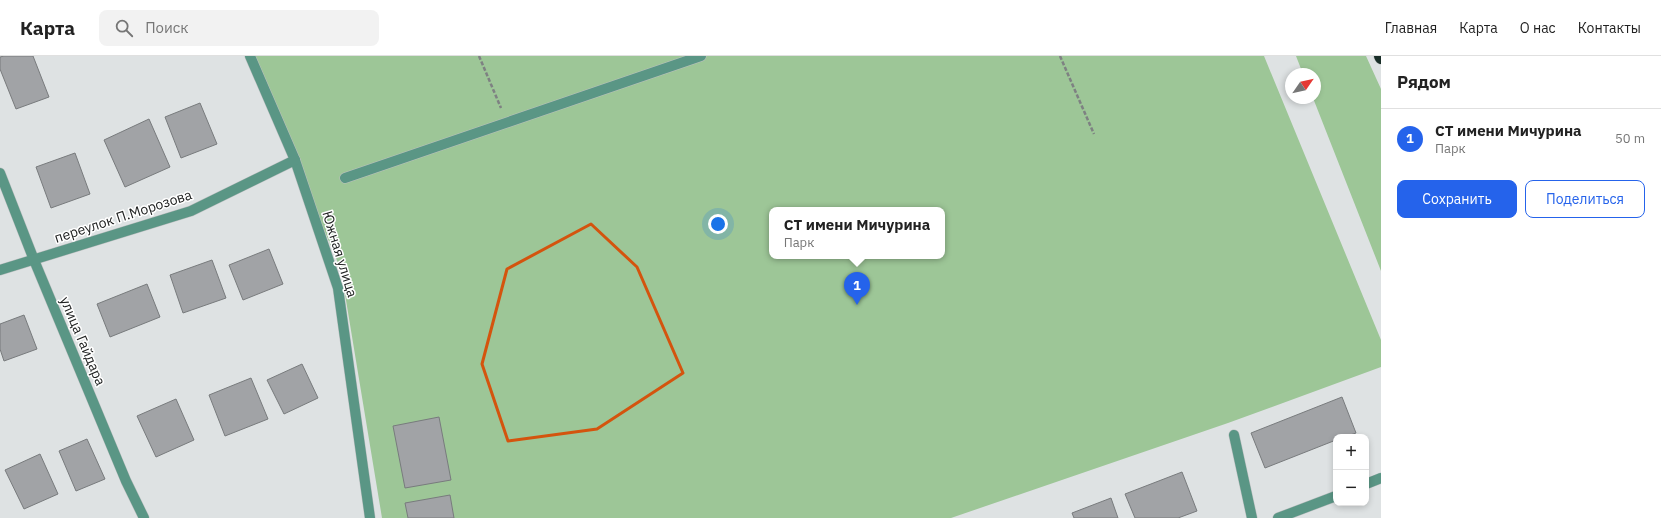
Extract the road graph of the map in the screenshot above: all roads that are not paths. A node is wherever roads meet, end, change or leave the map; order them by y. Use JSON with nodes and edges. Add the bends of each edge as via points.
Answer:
{"nodes":[{"id":1,"x":250,"y":56,"type":"edge"},
{"id":2,"x":701,"y":56,"type":"edge"},
{"id":3,"x":295,"y":160,"type":"junction"},
{"id":4,"x":0,"y":173,"type":"edge"},
{"id":5,"x":345,"y":178,"type":"dead end"},
{"id":6,"x":34,"y":260,"type":"junction"},
{"id":7,"x":0,"y":270,"type":"edge"},
{"id":8,"x":1234,"y":435,"type":"dead end"},
{"id":9,"x":1381,"y":478,"type":"edge"},
{"id":10,"x":1369,"y":483,"type":"edge"},
{"id":11,"x":1333,"y":497,"type":"edge"},
{"id":12,"x":144,"y":518,"type":"edge"},
{"id":13,"x":370,"y":518,"type":"edge"},
{"id":14,"x":1252,"y":518,"type":"edge"},
{"id":15,"x":1278,"y":518,"type":"edge"}],
"edges":[{"from":1,"to":3,"type":"street","name":"Южная улица"},
{"from":2,"to":5,"type":"street"},
{"from":3,"to":6,"type":"street","name":"переулок П.Морозова","via":[[192,211]]},
{"from":3,"to":13,"type":"street","name":"Южная улица","via":[[338,288]]},
{"from":4,"to":6,"type":"street","name":"улица Гайдара"},
{"from":6,"to":7,"type":"street","name":"переулок П.Морозова"},
{"from":6,"to":12,"type":"street","name":"улица Гайдара","via":[[126,481]]},
{"from":8,"to":14,"type":"street"},
{"from":9,"to":10,"type":"street"},
{"from":11,"to":15,"type":"street"}]}
